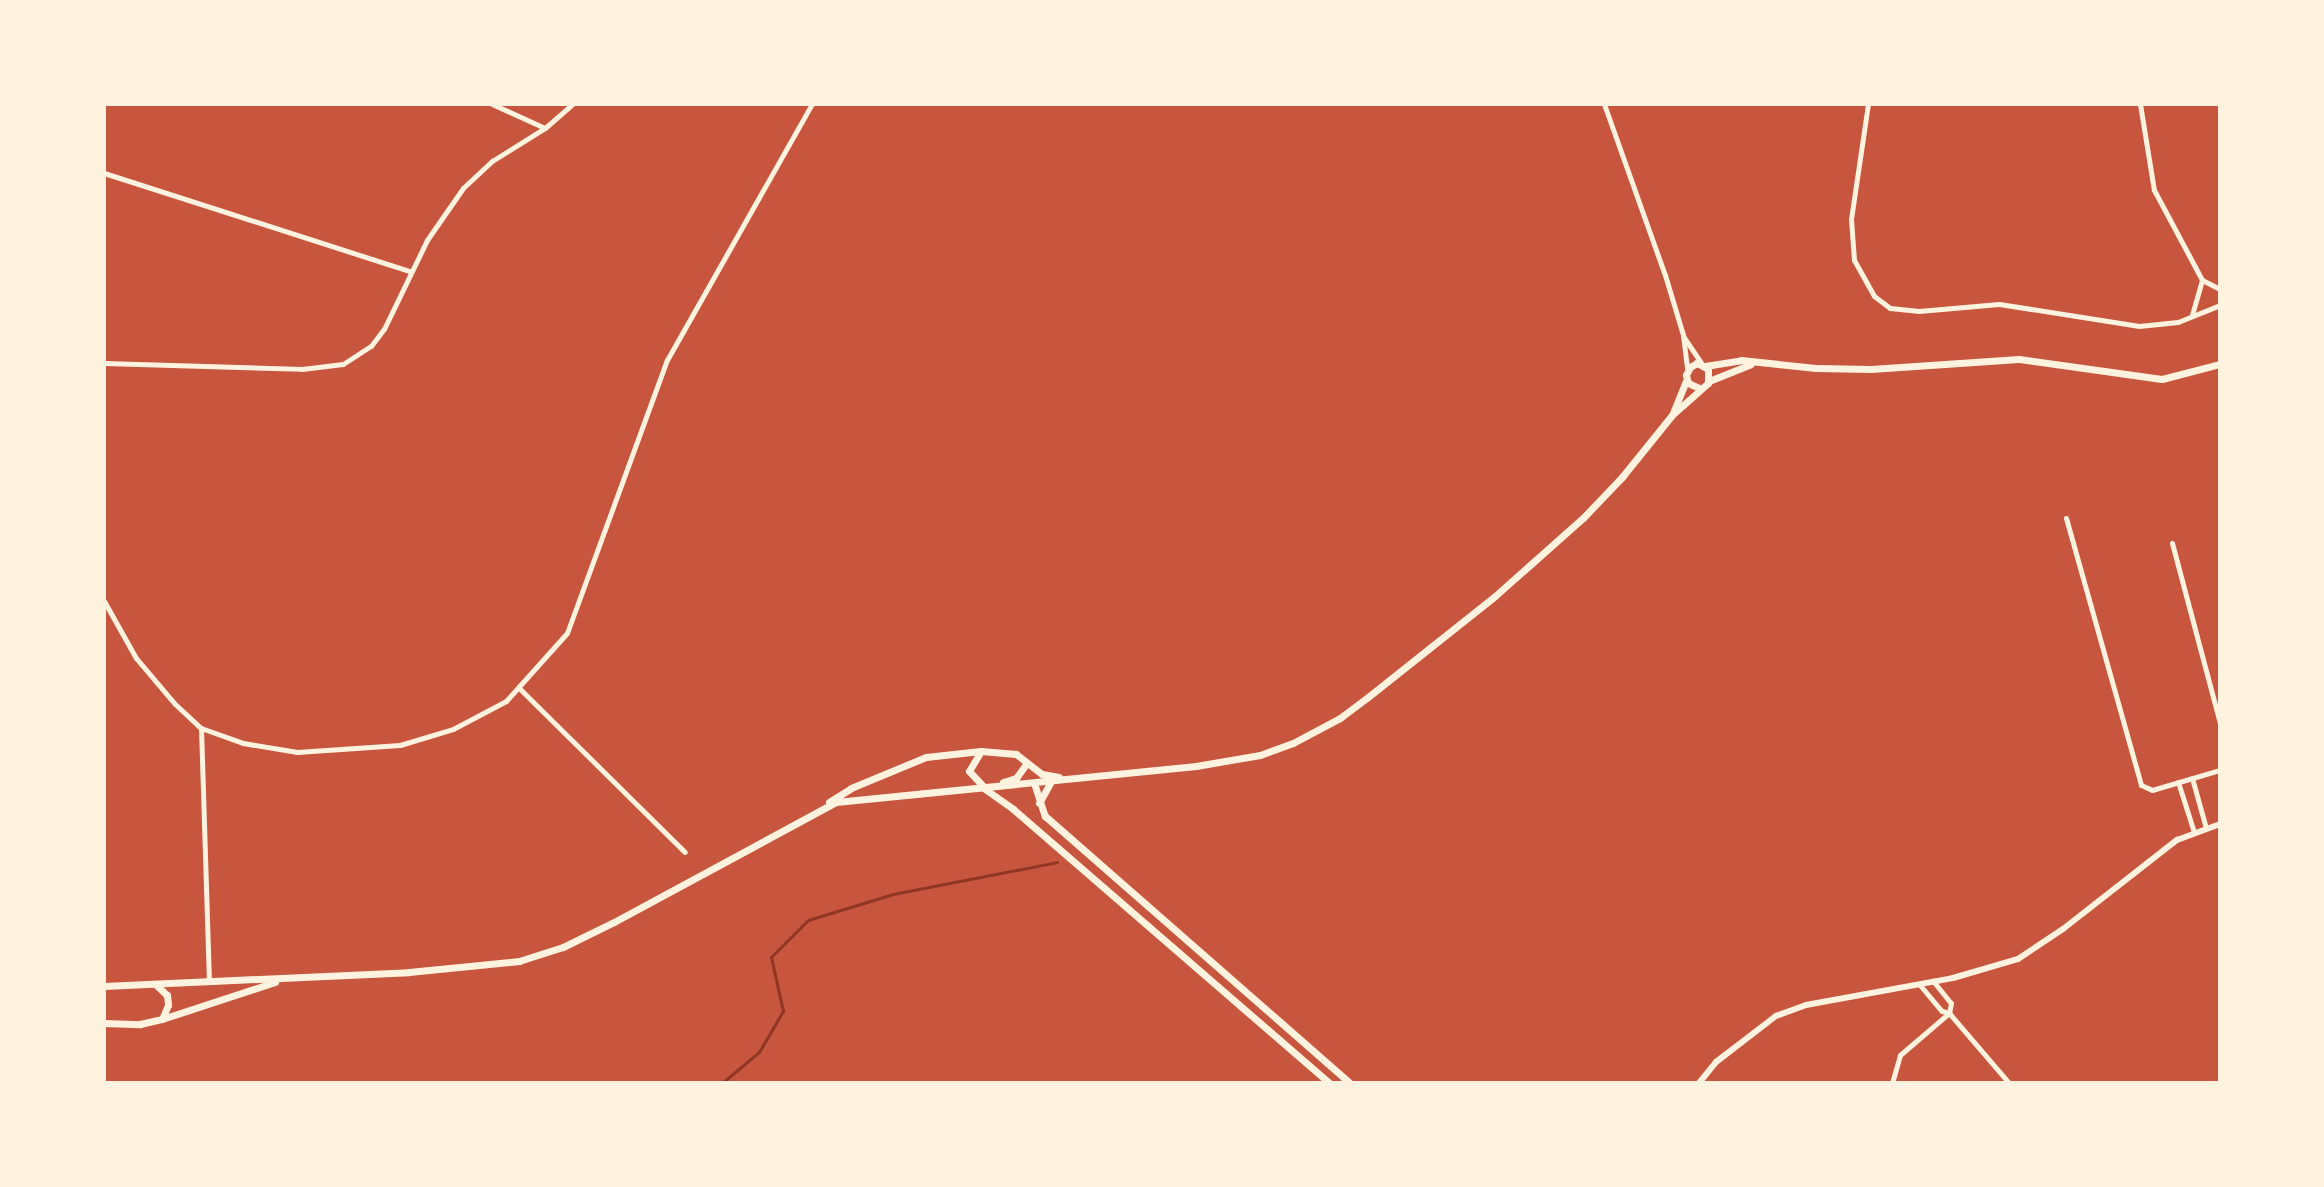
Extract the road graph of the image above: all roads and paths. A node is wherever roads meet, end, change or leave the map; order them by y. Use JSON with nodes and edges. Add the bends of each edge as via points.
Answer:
{"nodes":[{"id":1,"x":492,"y":104,"type":"edge"},
{"id":2,"x":573,"y":104,"type":"edge"},
{"id":3,"x":812,"y":104,"type":"edge"},
{"id":4,"x":1604,"y":104,"type":"edge"},
{"id":5,"x":1868,"y":104,"type":"edge"},
{"id":6,"x":2140,"y":104,"type":"edge"},
{"id":7,"x":545,"y":128,"type":"junction"},
{"id":8,"x":104,"y":173,"type":"edge"},
{"id":9,"x":410,"y":271,"type":"junction"},
{"id":10,"x":2202,"y":280,"type":"junction"},
{"id":11,"x":2220,"y":289,"type":"edge"},
{"id":12,"x":2220,"y":305,"type":"edge"},
{"id":13,"x":2192,"y":316,"type":"junction"},
{"id":14,"x":1683,"y":335,"type":"junction"},
{"id":15,"x":104,"y":363,"type":"edge"},
{"id":16,"x":1753,"y":363,"type":"junction"},
{"id":17,"x":2220,"y":364,"type":"edge"},
{"id":18,"x":1704,"y":365,"type":"junction"},
{"id":19,"x":1687,"y":375,"type":"junction"},
{"id":20,"x":1709,"y":381,"type":"junction"},
{"id":21,"x":1699,"y":388,"type":"junction"},
{"id":22,"x":1672,"y":415,"type":"junction"},
{"id":23,"x":2066,"y":518,"type":"dead end"},
{"id":24,"x":2172,"y":543,"type":"dead end"},
{"id":25,"x":104,"y":601,"type":"edge"},
{"id":26,"x":519,"y":688,"type":"junction"},
{"id":27,"x":2220,"y":724,"type":"edge"},
{"id":28,"x":201,"y":728,"type":"junction"},
{"id":29,"x":981,"y":751,"type":"junction"},
{"id":30,"x":1020,"y":757,"type":"junction"},
{"id":31,"x":1026,"y":764,"type":"junction"},
{"id":32,"x":2220,"y":770,"type":"edge"},
{"id":33,"x":1062,"y":778,"type":"junction"},
{"id":34,"x":2192,"y":778,"type":"junction"},
{"id":35,"x":1051,"y":781,"type":"junction"},
{"id":36,"x":2178,"y":782,"type":"junction"},
{"id":37,"x":1034,"y":783,"type":"junction"},
{"id":38,"x":982,"y":787,"type":"junction"},
{"id":39,"x":1039,"y":803,"type":"junction"},
{"id":40,"x":821,"y":808,"type":"junction"},
{"id":41,"x":2220,"y":824,"type":"edge"},
{"id":42,"x":2206,"y":828,"type":"junction"},
{"id":43,"x":2194,"y":832,"type":"junction"},
{"id":44,"x":685,"y":852,"type":"dead end"},
{"id":45,"x":285,"y":978,"type":"junction"},
{"id":46,"x":1933,"y":981,"type":"junction"},
{"id":47,"x":209,"y":982,"type":"junction"},
{"id":48,"x":1919,"y":983,"type":"junction"},
{"id":49,"x":153,"y":984,"type":"junction"},
{"id":50,"x":104,"y":986,"type":"edge"},
{"id":51,"x":1949,"y":1013,"type":"junction"},
{"id":52,"x":162,"y":1019,"type":"junction"},
{"id":53,"x":104,"y":1023,"type":"edge"},
{"id":54,"x":1329,"y":1083,"type":"edge"},
{"id":55,"x":1350,"y":1083,"type":"edge"},
{"id":56,"x":1699,"y":1083,"type":"edge"},
{"id":57,"x":1892,"y":1083,"type":"edge"},
{"id":58,"x":2009,"y":1083,"type":"edge"}],
"edges":[{"from":1,"to":7,"type":"street"},
{"from":2,"to":7,"type":"street"},
{"from":3,"to":26,"type":"street","via":[[667,360],[567,633]]},
{"from":4,"to":14,"type":"street"},
{"from":5,"to":13,"type":"street","via":[[1851,219],[1854,260],[1874,296],[1890,308],[1919,311],[1999,304],[2139,326]]},
{"from":6,"to":10,"type":"street","via":[[2154,190]]},
{"from":7,"to":9,"type":"street","via":[[492,161],[463,188]]},
{"from":8,"to":9,"type":"street"},
{"from":9,"to":15,"type":"street","via":[[384,329],[371,346],[343,364],[302,369]]},
{"from":10,"to":11,"type":"street"},
{"from":10,"to":13,"type":"street"},
{"from":12,"to":13,"type":"street"},
{"from":14,"to":18,"type":"street"},
{"from":14,"to":19,"type":"street"},
{"from":16,"to":17,"type":"main road","via":[[1871,369],[2019,359],[2162,379]]},
{"from":16,"to":18,"type":"main road"},
{"from":16,"to":20,"type":"main road"},
{"from":18,"to":19,"type":"main road","via":[[1693,364]]},
{"from":18,"to":20,"type":"main road"},
{"from":19,"to":21,"type":"main road"},
{"from":19,"to":22,"type":"main road"},
{"from":20,"to":21,"type":"main road"},
{"from":21,"to":22,"type":"main road"},
{"from":22,"to":33,"type":"main road","via":[[1622,477],[1550,548],[1340,718],[1260,755]]},
{"from":23,"to":36,"type":"street","via":[[2138,780],[2152,790]]},
{"from":24,"to":27,"type":"street"},
{"from":25,"to":28,"type":"street","via":[[136,658]]},
{"from":26,"to":28,"type":"street","via":[[506,701],[453,729],[375,748],[273,750]]},
{"from":26,"to":44,"type":"street"},
{"from":28,"to":47,"type":"street"},
{"from":29,"to":30,"type":"main road"},
{"from":29,"to":38,"type":"main road","via":[[969,771]]},
{"from":29,"to":40,"type":"main road","via":[[908,763]]},
{"from":30,"to":31,"type":"main road"},
{"from":30,"to":33,"type":"main road","via":[[1042,774]]},
{"from":31,"to":37,"type":"main road"},
{"from":31,"to":38,"type":"main road","via":[[1016,778]]},
{"from":32,"to":34,"type":"street"},
{"from":33,"to":35,"type":"main road"},
{"from":34,"to":36,"type":"street"},
{"from":34,"to":42,"type":"street"},
{"from":35,"to":37,"type":"main road"},
{"from":35,"to":39,"type":"main road"},
{"from":36,"to":43,"type":"street"},
{"from":37,"to":38,"type":"main road"},
{"from":37,"to":39,"type":"main road"},
{"from":38,"to":40,"type":"main road"},
{"from":38,"to":54,"type":"main road"},
{"from":39,"to":55,"type":"main road","via":[[1045,816]]},
{"from":40,"to":45,"type":"main road","via":[[614,922],[541,955],[482,965]]},
{"from":41,"to":42,"type":"street"},
{"from":42,"to":43,"type":"street"},
{"from":43,"to":46,"type":"street","via":[[2038,948],[1988,970]]},
{"from":45,"to":47,"type":"main road"},
{"from":45,"to":52,"type":"main road"},
{"from":46,"to":48,"type":"street"},
{"from":46,"to":51,"type":"street","via":[[1951,1003]]},
{"from":47,"to":49,"type":"main road"},
{"from":48,"to":51,"type":"street"},
{"from":48,"to":56,"type":"street","via":[[1776,1016],[1716,1062]]},
{"from":49,"to":50,"type":"main road"},
{"from":49,"to":52,"type":"main road","via":[[167,995]]},
{"from":51,"to":57,"type":"street","via":[[1900,1055]]},
{"from":51,"to":58,"type":"street"},
{"from":52,"to":53,"type":"main road"}]}
